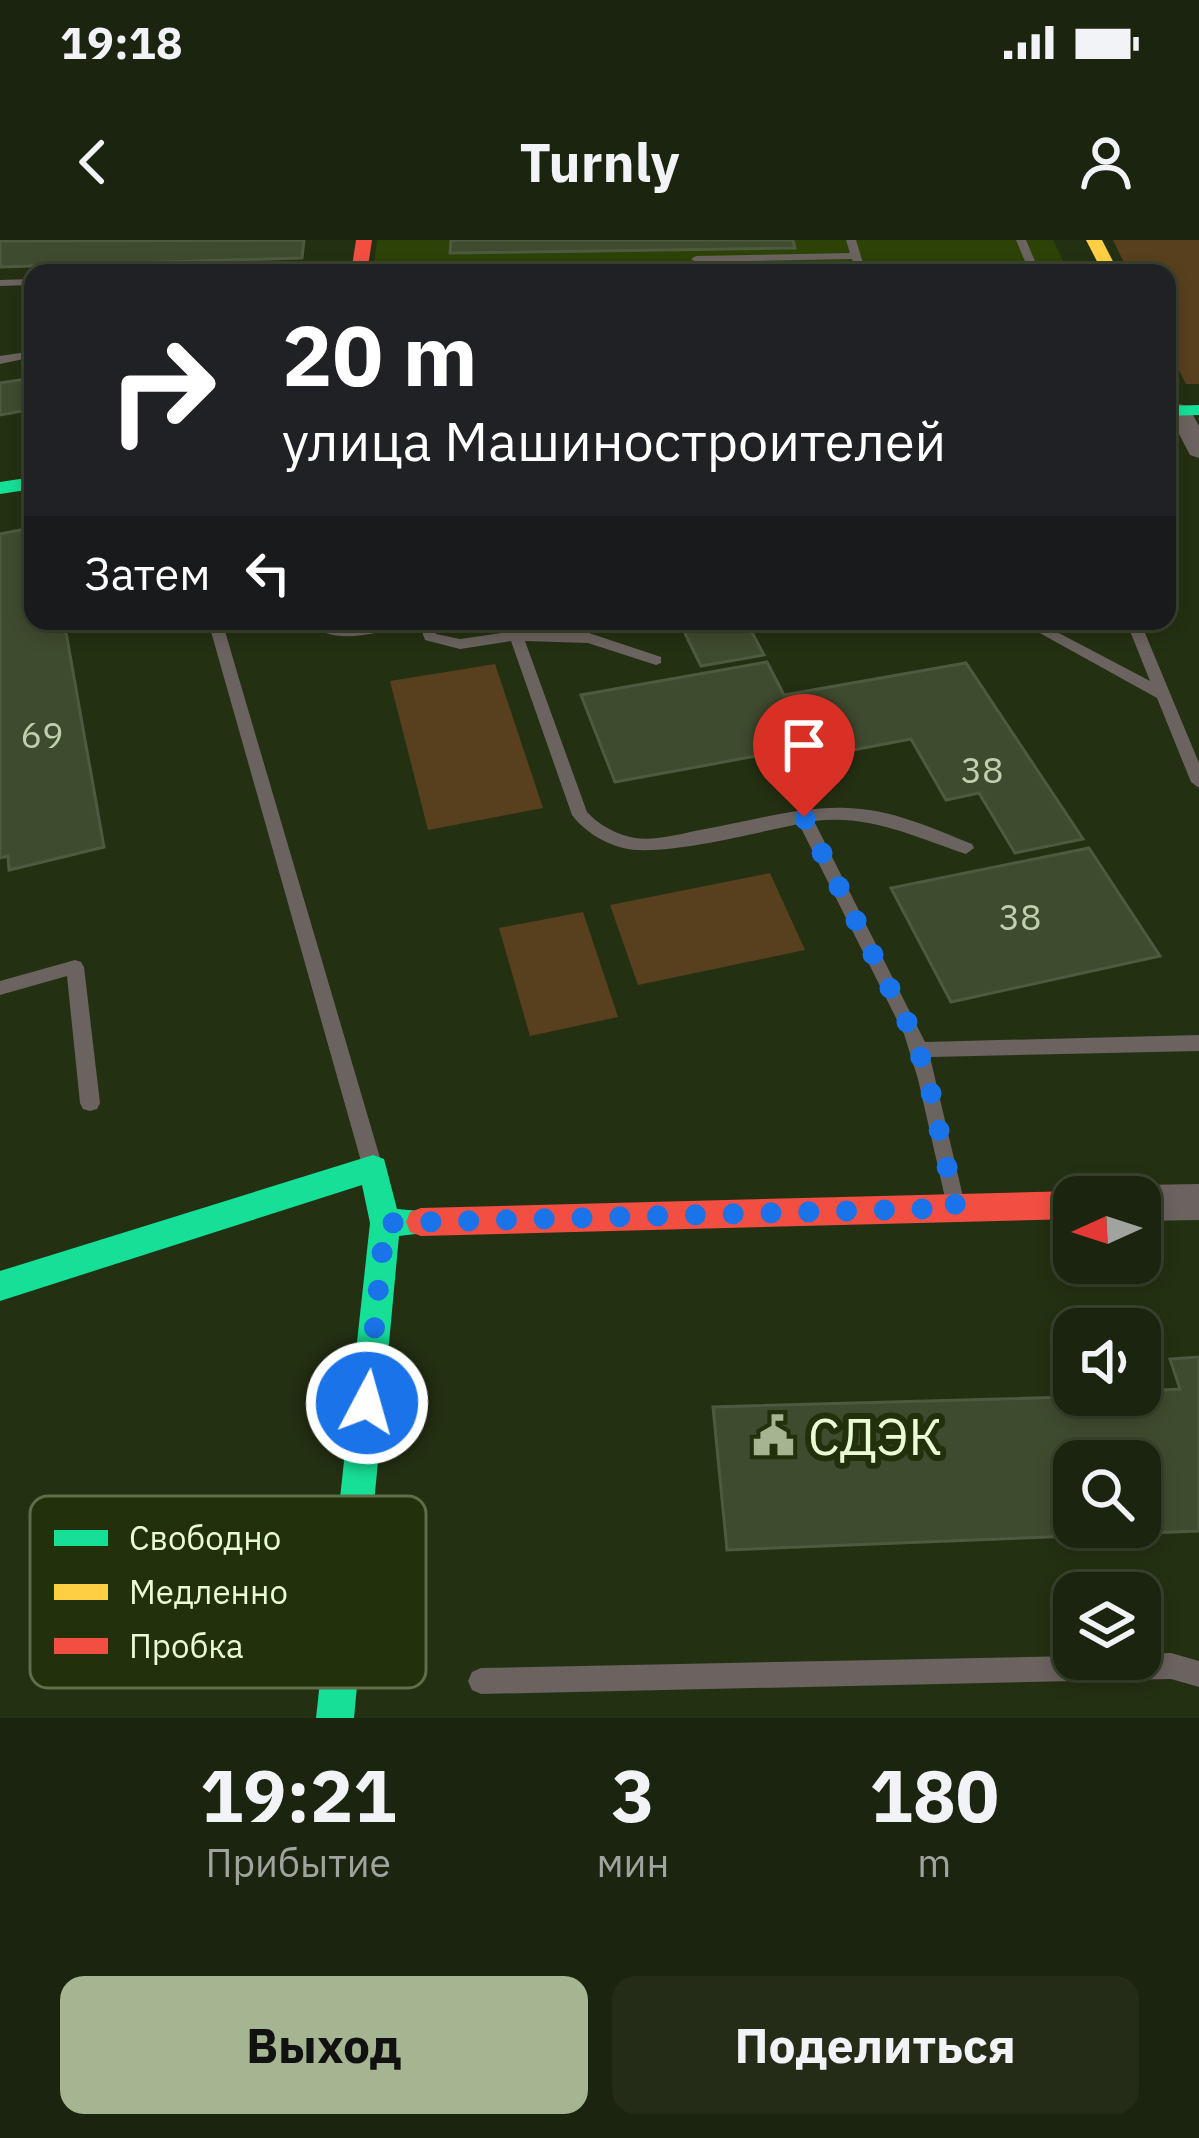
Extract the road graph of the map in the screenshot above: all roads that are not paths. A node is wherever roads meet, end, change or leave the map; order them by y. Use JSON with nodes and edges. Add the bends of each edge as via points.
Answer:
{"nodes":[{"id":1,"x":851,"y":240,"type":"edge"},
{"id":2,"x":856,"y":256,"type":"junction"},
{"id":3,"x":696,"y":259,"type":"dead end"},
{"id":4,"x":858,"y":264,"type":"edge"},
{"id":5,"x":1178,"y":405,"type":"edge"},
{"id":6,"x":1199,"y":450,"type":"edge"},
{"id":7,"x":218,"y":630,"type":"edge"},
{"id":8,"x":429,"y":630,"type":"edge"},
{"id":9,"x":1041,"y":630,"type":"edge"},
{"id":10,"x":1137,"y":630,"type":"edge"},
{"id":11,"x":516,"y":636,"type":"junction"},
{"id":12,"x":656,"y":660,"type":"dead end"},
{"id":13,"x":1164,"y":695,"type":"junction"},
{"id":14,"x":1199,"y":782,"type":"edge"},
{"id":15,"x":804,"y":817,"type":"junction"},
{"id":16,"x":966,"y":848,"type":"dead end"},
{"id":17,"x":0,"y":988,"type":"edge"},
{"id":18,"x":1199,"y":1043,"type":"edge"},
{"id":19,"x":919,"y":1050,"type":"junction"},
{"id":20,"x":90,"y":1103,"type":"dead end"},
{"id":21,"x":373,"y":1168,"type":"junction"},
{"id":22,"x":1199,"y":1202,"type":"edge"},
{"id":23,"x":1161,"y":1203,"type":"edge"},
{"id":24,"x":1053,"y":1206,"type":"edge"},
{"id":25,"x":956,"y":1208,"type":"junction"},
{"id":26,"x":385,"y":1223,"type":"junction"},
{"id":27,"x":0,"y":1286,"type":"edge"},
{"id":28,"x":357,"y":1496,"type":"edge"},
{"id":29,"x":1199,"y":1674,"type":"edge"},
{"id":30,"x":481,"y":1682,"type":"dead end"},
{"id":31,"x":338,"y":1688,"type":"edge"},
{"id":32,"x":335,"y":1718,"type":"edge"}],
"edges":[{"from":1,"to":2,"type":"lane"},
{"from":2,"to":3,"type":"lane"},
{"from":2,"to":4,"type":"lane"},
{"from":5,"to":6,"type":"street"},
{"from":7,"to":21,"type":"lane"},
{"from":8,"to":11,"type":"lane","via":[[450,644]]},
{"from":9,"to":13,"type":"lane"},
{"from":10,"to":13,"type":"lane"},
{"from":11,"to":12,"type":"lane","via":[[589,638]]},
{"from":11,"to":15,"type":"lane","via":[[580,815],[593,829],[633,844],[664,843]]},
{"from":13,"to":14,"type":"lane"},
{"from":15,"to":16,"type":"lane","via":[[868,813]]},
{"from":15,"to":19,"type":"lane"},
{"from":17,"to":20,"type":"lane","via":[[75,967]]},
{"from":18,"to":19,"type":"lane"},
{"from":19,"to":25,"type":"lane"},
{"from":21,"to":26,"type":"street"},
{"from":21,"to":27,"type":"street"},
{"from":22,"to":23,"type":"street"},
{"from":24,"to":25,"type":"street"},
{"from":25,"to":26,"type":"street"},
{"from":26,"to":28,"type":"street"},
{"from":29,"to":30,"type":"lane","via":[[1171,1666]]},
{"from":31,"to":32,"type":"street"}]}
